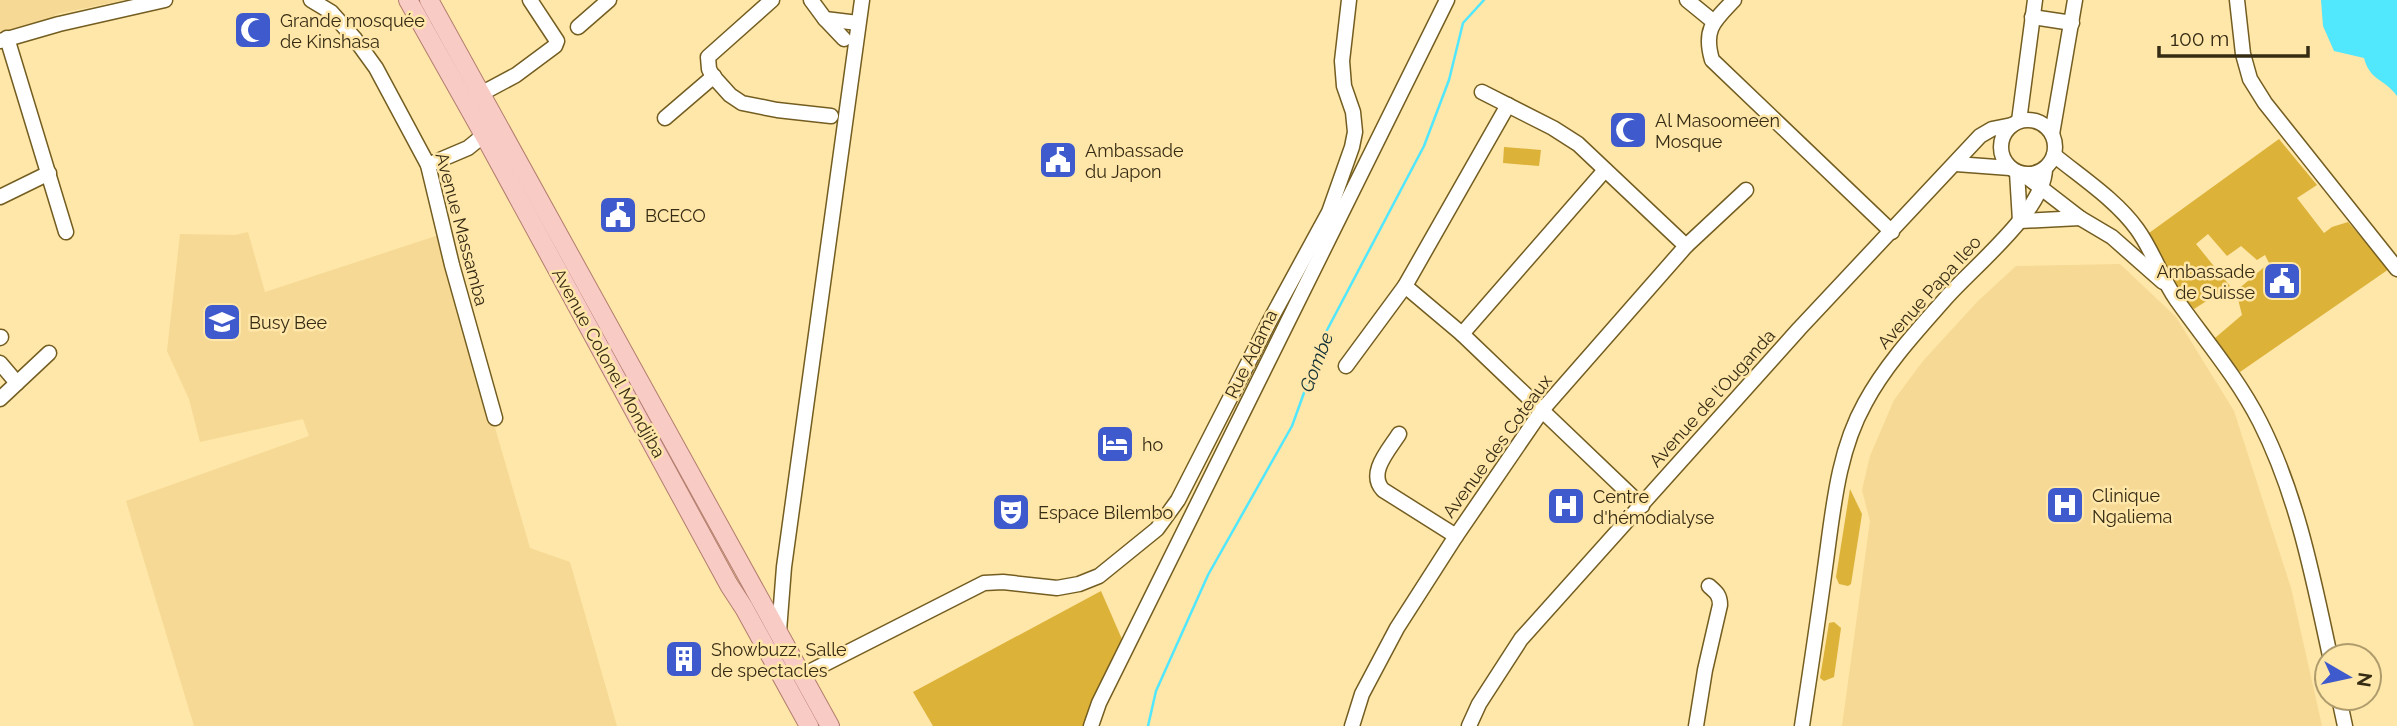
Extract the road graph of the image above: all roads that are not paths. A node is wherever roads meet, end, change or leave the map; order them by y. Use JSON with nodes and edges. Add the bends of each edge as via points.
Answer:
{"nodes":[{"id":1,"x":165,"y":0,"type":"edge"},
{"id":2,"x":312,"y":0,"type":"edge"},
{"id":3,"x":408,"y":0,"type":"edge"},
{"id":4,"x":429,"y":0,"type":"edge"},
{"id":5,"x":530,"y":0,"type":"edge"},
{"id":6,"x":609,"y":0,"type":"edge"},
{"id":7,"x":772,"y":0,"type":"edge"},
{"id":8,"x":811,"y":0,"type":"edge"},
{"id":9,"x":862,"y":0,"type":"edge"},
{"id":10,"x":1349,"y":0,"type":"edge"},
{"id":11,"x":1447,"y":0,"type":"edge"},
{"id":12,"x":1687,"y":0,"type":"edge"},
{"id":13,"x":1734,"y":0,"type":"edge"},
{"id":14,"x":2035,"y":0,"type":"edge"},
{"id":15,"x":2074,"y":0,"type":"edge"},
{"id":16,"x":2237,"y":0,"type":"edge"},
{"id":17,"x":2032,"y":17,"type":"junction"},
{"id":18,"x":825,"y":19,"type":"junction"},
{"id":19,"x":1714,"y":22,"type":"junction"},
{"id":20,"x":858,"y":23,"type":"junction"},
{"id":21,"x":2072,"y":23,"type":"junction"},
{"id":22,"x":578,"y":27,"type":"dead end"},
{"id":23,"x":844,"y":39,"type":"dead end"},
{"id":24,"x":4,"y":40,"type":"edge"},
{"id":25,"x":714,"y":76,"type":"junction"},
{"id":26,"x":1482,"y":92,"type":"dead end"},
{"id":27,"x":474,"y":98,"type":"junction"},
{"id":28,"x":1508,"y":105,"type":"junction"},
{"id":29,"x":831,"y":116,"type":"dead end"},
{"id":30,"x":665,"y":118,"type":"dead end"},
{"id":31,"x":2015,"y":123,"type":"junction"},
{"id":32,"x":2052,"y":134,"type":"junction"},
{"id":33,"x":484,"y":135,"type":"junction"},
{"id":34,"x":2054,"y":155,"type":"junction"},
{"id":35,"x":1956,"y":164,"type":"junction"},
{"id":36,"x":428,"y":165,"type":"junction"},
{"id":37,"x":2045,"y":169,"type":"junction"},
{"id":38,"x":1605,"y":170,"type":"junction"},
{"id":39,"x":2017,"y":171,"type":"junction"},
{"id":40,"x":49,"y":173,"type":"junction"},
{"id":41,"x":2040,"y":189,"type":"junction"},
{"id":42,"x":1746,"y":190,"type":"dead end"},
{"id":43,"x":0,"y":197,"type":"edge"},
{"id":44,"x":2080,"y":218,"type":"junction"},
{"id":45,"x":2020,"y":221,"type":"junction"},
{"id":46,"x":546,"y":231,"type":"junction"},
{"id":47,"x":66,"y":232,"type":"dead end"},
{"id":48,"x":1892,"y":232,"type":"junction"},
{"id":49,"x":1686,"y":246,"type":"junction"},
{"id":50,"x":2397,"y":269,"type":"edge"},
{"id":51,"x":1405,"y":286,"type":"junction"},
{"id":52,"x":2168,"y":286,"type":"junction"},
{"id":53,"x":1462,"y":334,"type":"junction"},
{"id":54,"x":49,"y":353,"type":"dead end"},
{"id":55,"x":0,"y":363,"type":"edge"},
{"id":56,"x":1346,"y":366,"type":"dead end"},
{"id":57,"x":17,"y":383,"type":"junction"},
{"id":58,"x":0,"y":399,"type":"edge"},
{"id":59,"x":1542,"y":409,"type":"junction"},
{"id":60,"x":495,"y":418,"type":"dead end"},
{"id":61,"x":1399,"y":434,"type":"dead end"},
{"id":62,"x":1642,"y":506,"type":"junction"},
{"id":63,"x":1455,"y":536,"type":"junction"},
{"id":64,"x":1709,"y":586,"type":"dead end"},
{"id":65,"x":779,"y":631,"type":"junction"},
{"id":66,"x":762,"y":640,"type":"junction"},
{"id":67,"x":2327,"y":642,"type":"edge"},
{"id":68,"x":803,"y":675,"type":"junction"},
{"id":69,"x":809,"y":726,"type":"edge"},
{"id":70,"x":830,"y":726,"type":"edge"},
{"id":71,"x":1091,"y":726,"type":"edge"},
{"id":72,"x":1352,"y":726,"type":"edge"},
{"id":73,"x":1469,"y":726,"type":"edge"},
{"id":74,"x":1696,"y":726,"type":"edge"},
{"id":75,"x":1802,"y":726,"type":"edge"}],
"edges":[{"from":1,"to":24,"type":"street"},
{"from":2,"to":36,"type":"street","name":"Avenue Massamba","via":[[331,12],[376,68]]},
{"from":3,"to":27,"type":"main road","name":"Avenue Colonel Mondjiba"},
{"from":4,"to":27,"type":"main road","name":"Avenue Colonel Mondjiba"},
{"from":5,"to":27,"type":"street","via":[[557,41],[555,46]]},
{"from":6,"to":22,"type":"street"},
{"from":7,"to":25,"type":"street","via":[[708,57]]},
{"from":8,"to":18,"type":"street"},
{"from":9,"to":20,"type":"street"},
{"from":10,"to":68,"type":"street","via":[[1342,61],[1355,132],[1329,212],[1178,500],[1157,529],[1099,576],[1057,588],[984,583]]},
{"from":11,"to":71,"type":"street","name":"Rue Adama"},
{"from":12,"to":19,"type":"street"},
{"from":13,"to":19,"type":"street"},
{"from":14,"to":17,"type":"street"},
{"from":15,"to":21,"type":"street"},
{"from":16,"to":50,"type":"street","via":[[2250,79]]},
{"from":17,"to":21,"type":"street"},
{"from":17,"to":31,"type":"street"},
{"from":18,"to":20,"type":"street"},
{"from":18,"to":23,"type":"street"},
{"from":19,"to":48,"type":"street","via":[[1708,41],[1712,60]]},
{"from":20,"to":65,"type":"street"},
{"from":21,"to":32,"type":"street"},
{"from":24,"to":40,"type":"street"},
{"from":25,"to":29,"type":"street","via":[[743,103]]},
{"from":25,"to":30,"type":"street"},
{"from":26,"to":28,"type":"street"},
{"from":27,"to":33,"type":"main road","name":"Avenue Colonel Mondjiba"},
{"from":27,"to":46,"type":"main road","name":"Avenue Colonel Mondjiba"},
{"from":28,"to":38,"type":"street","via":[[1578,144]]},
{"from":28,"to":51,"type":"street"},
{"from":31,"to":32,"type":"street","via":[[2038,121]]},
{"from":31,"to":35,"type":"street","name":"Avenue de l’Ouganda","via":[[1980,136]]},
{"from":31,"to":39,"type":"street","via":[[2006,131],[2001,147],[2005,162]]},
{"from":32,"to":34,"type":"street"},
{"from":33,"to":36,"type":"street","via":[[468,148]]},
{"from":33,"to":46,"type":"main road","name":"Avenue Colonel Mondjiba"},
{"from":34,"to":37,"type":"street"},
{"from":34,"to":52,"type":"street","via":[[2122,210]]},
{"from":35,"to":39,"type":"street"},
{"from":35,"to":48,"type":"street","name":"Avenue de l’Ouganda"},
{"from":36,"to":60,"type":"street","name":"Avenue Massamba"},
{"from":37,"to":39,"type":"street"},
{"from":37,"to":41,"type":"street","name":"Avenue Papa Ileo"},
{"from":38,"to":49,"type":"street"},
{"from":38,"to":53,"type":"street"},
{"from":39,"to":41,"type":"street"},
{"from":39,"to":45,"type":"street"},
{"from":40,"to":43,"type":"street"},
{"from":40,"to":47,"type":"street"},
{"from":41,"to":44,"type":"street"},
{"from":41,"to":45,"type":"street","name":"Avenue Papa Ileo"},
{"from":42,"to":49,"type":"street","name":"Avenue des Coteaux"},
{"from":44,"to":45,"type":"street"},
{"from":44,"to":52,"type":"street","via":[[2112,237]]},
{"from":45,"to":75,"type":"street","name":"Avenue Papa Ileo","via":[[1896,355],[1864,403],[1836,484]]},
{"from":46,"to":65,"type":"main road","name":"Avenue Colonel Mondjiba"},
{"from":46,"to":66,"type":"main road","name":"Avenue Colonel Mondjiba"},
{"from":48,"to":62,"type":"street","name":"Avenue de l’Ouganda"},
{"from":49,"to":59,"type":"street","name":"Avenue des Coteaux"},
{"from":51,"to":53,"type":"street"},
{"from":51,"to":56,"type":"street"},
{"from":52,"to":67,"type":"street","via":[[2240,387],[2283,473]]},
{"from":53,"to":59,"type":"street"},
{"from":54,"to":57,"type":"street"},
{"from":55,"to":57,"type":"street"},
{"from":57,"to":58,"type":"street"},
{"from":59,"to":62,"type":"street"},
{"from":59,"to":63,"type":"street","name":"Avenue des Coteaux"},
{"from":61,"to":63,"type":"street","via":[[1376,475],[1377,484]]},
{"from":62,"to":73,"type":"street","name":"Avenue de l’Ouganda","via":[[1521,639]]},
{"from":63,"to":72,"type":"street","name":"Avenue des Coteaux","via":[[1378,662]]},
{"from":64,"to":74,"type":"street","via":[[1717,592],[1720,605]]},
{"from":65,"to":66,"type":"main road"},
{"from":65,"to":68,"type":"main road","name":"Avenue Colonel Mondjiba"},
{"from":66,"to":69,"type":"main road","name":"Avenue Colonel Mondjiba"},
{"from":68,"to":70,"type":"main road","name":"Avenue Colonel Mondjiba"}]}
